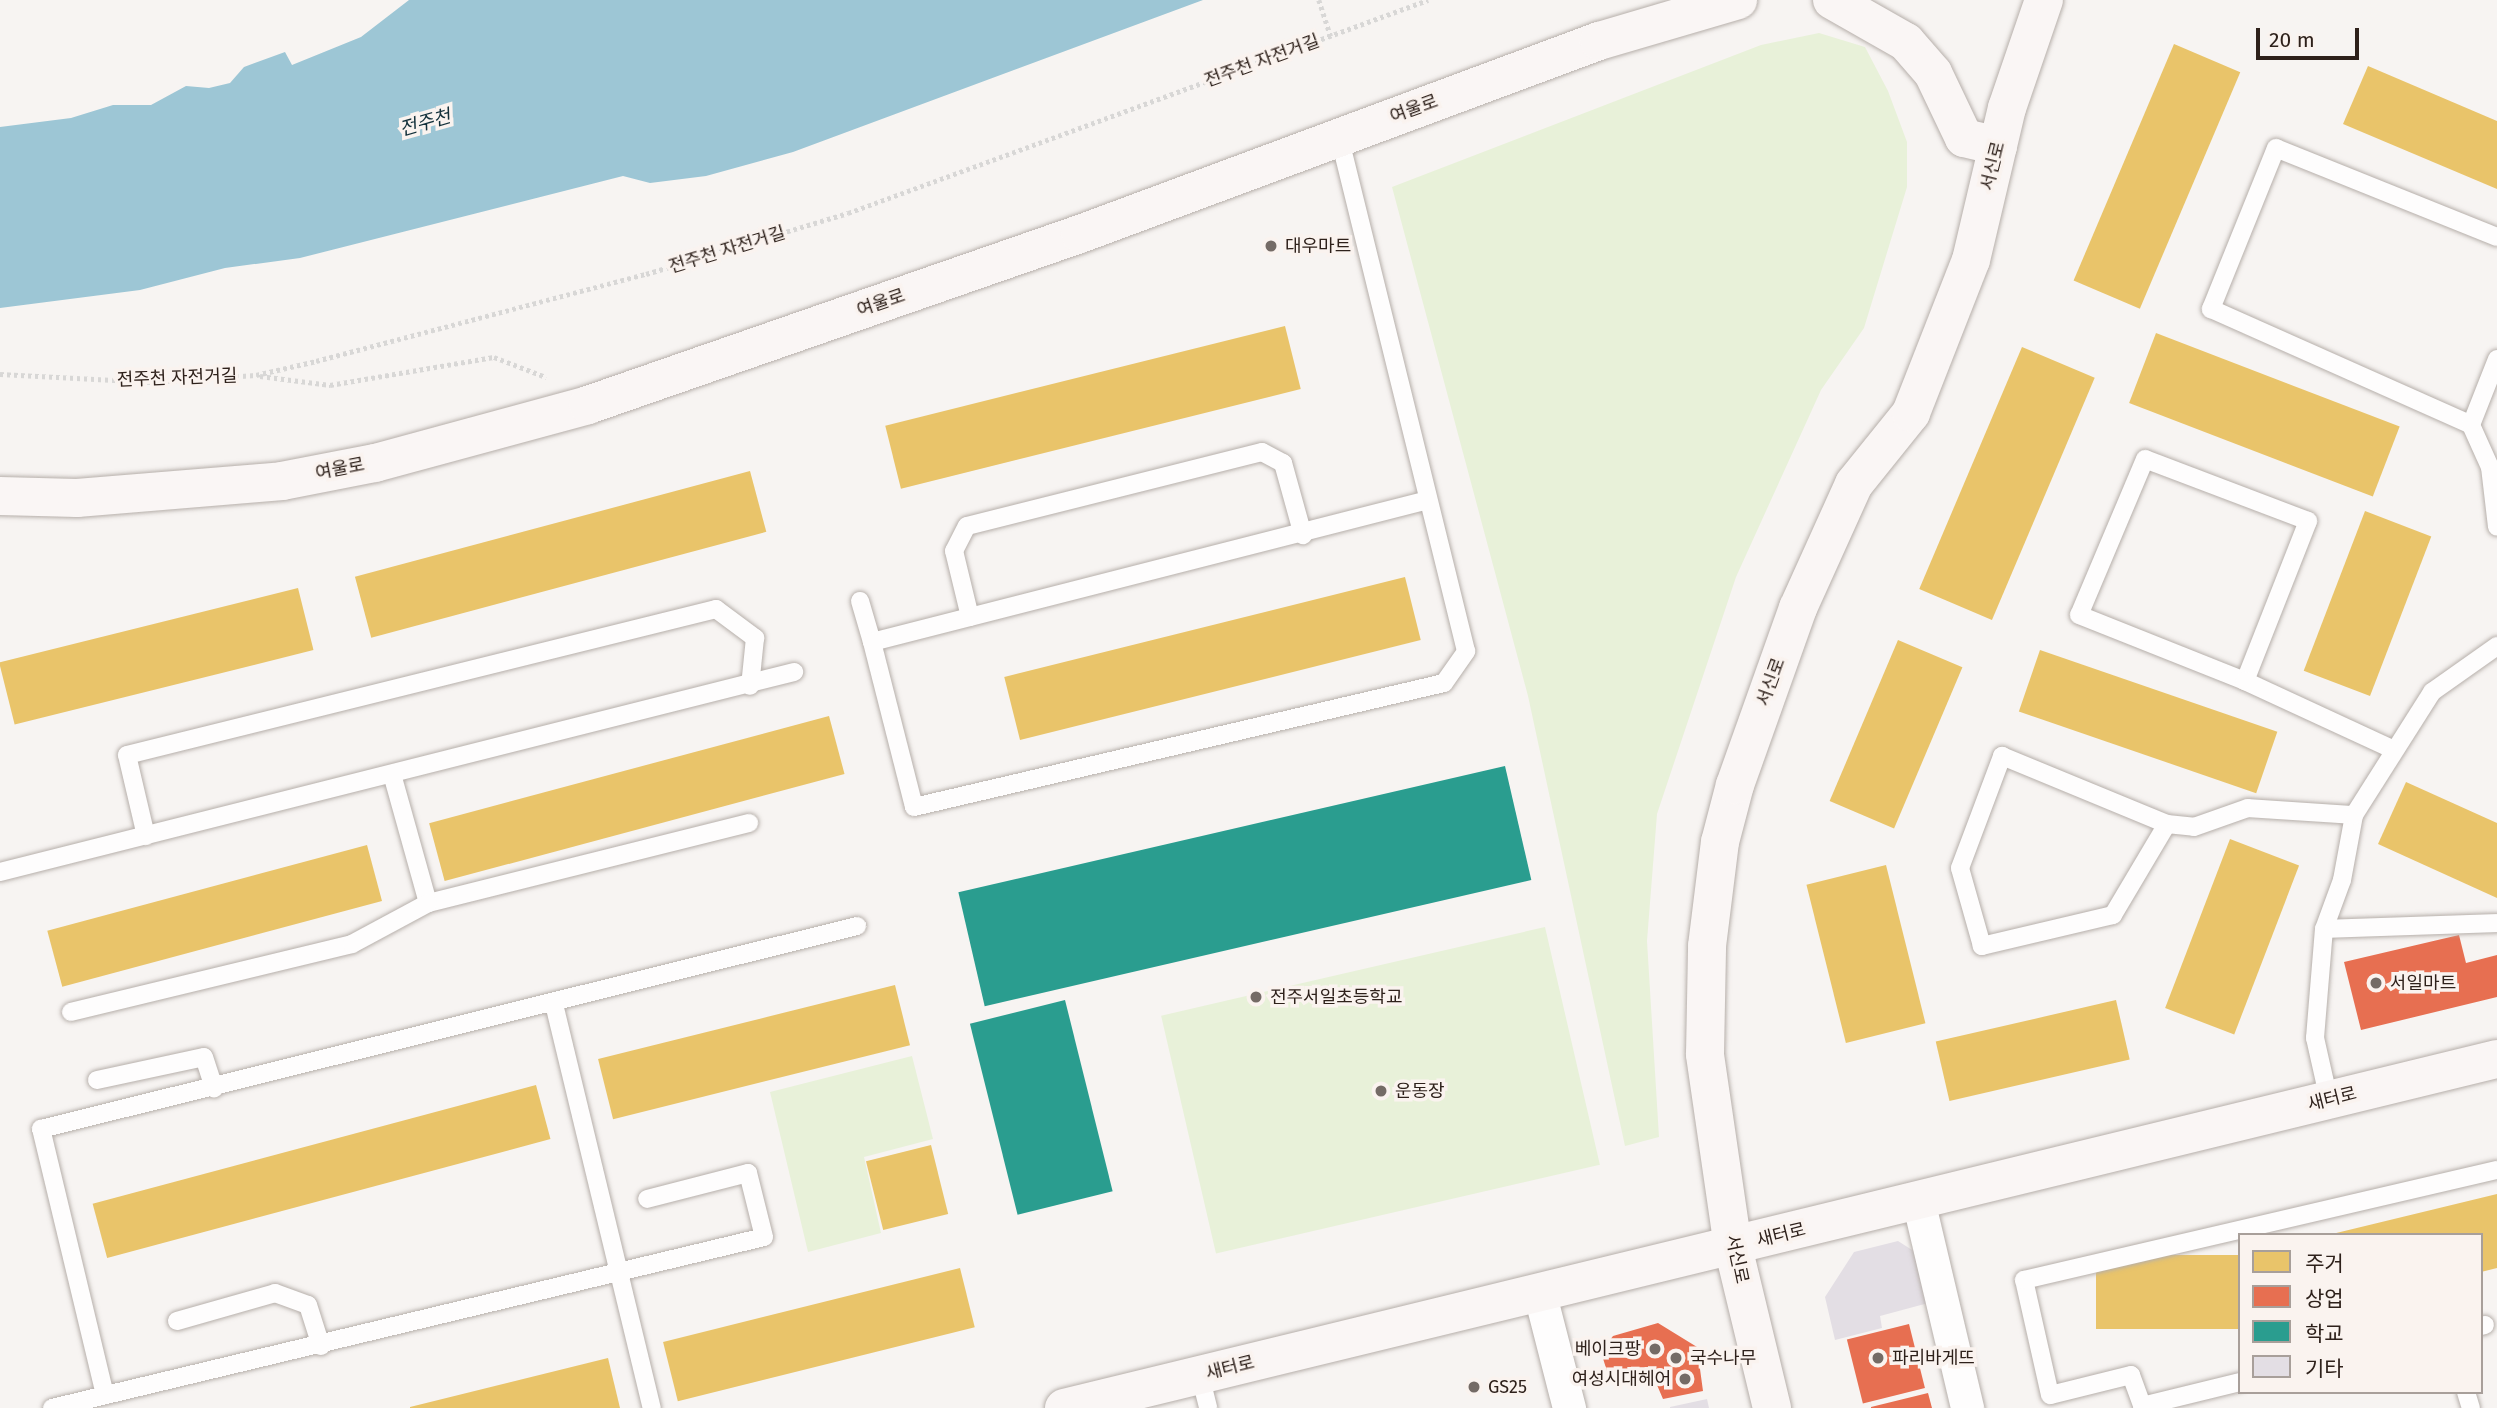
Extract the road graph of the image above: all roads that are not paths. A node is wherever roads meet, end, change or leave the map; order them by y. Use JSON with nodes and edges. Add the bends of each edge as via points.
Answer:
{"nodes":[{"id":1,"x":1738,"y":0,"type":"edge"},
{"id":2,"x":1832,"y":0,"type":"edge"},
{"id":3,"x":2044,"y":0,"type":"edge"},
{"id":4,"x":1339,"y":136,"type":"junction"},
{"id":5,"x":1998,"y":146,"type":"junction"},
{"id":6,"x":2497,"y":237,"type":"edge"},
{"id":7,"x":2497,"y":359,"type":"edge"},
{"id":8,"x":2472,"y":425,"type":"junction"},
{"id":9,"x":0,"y":496,"type":"edge"},
{"id":10,"x":1428,"y":499,"type":"junction"},
{"id":11,"x":2497,"y":527,"type":"edge"},
{"id":12,"x":1303,"y":535,"type":"junction"},
{"id":13,"x":860,"y":601,"type":"dead end"},
{"id":14,"x":970,"y":617,"type":"junction"},
{"id":15,"x":872,"y":642,"type":"junction"},
{"id":16,"x":2497,"y":646,"type":"edge"},
{"id":17,"x":794,"y":672,"type":"dead end"},
{"id":18,"x":2245,"y":681,"type":"junction"},
{"id":19,"x":750,"y":686,"type":"junction"},
{"id":20,"x":2394,"y":750,"type":"junction"},
{"id":21,"x":392,"y":774,"type":"junction"},
{"id":22,"x":2354,"y":815,"type":"junction"},
{"id":23,"x":749,"y":823,"type":"dead end"},
{"id":24,"x":2167,"y":824,"type":"junction"},
{"id":25,"x":146,"y":836,"type":"junction"},
{"id":26,"x":0,"y":872,"type":"edge"},
{"id":27,"x":428,"y":903,"type":"junction"},
{"id":28,"x":2497,"y":923,"type":"edge"},
{"id":29,"x":858,"y":926,"type":"dead end"},
{"id":30,"x":2324,"y":929,"type":"junction"},
{"id":31,"x":554,"y":1004,"type":"junction"},
{"id":32,"x":71,"y":1012,"type":"dead end"},
{"id":33,"x":2497,"y":1059,"type":"edge"},
{"id":34,"x":97,"y":1080,"type":"dead end"},
{"id":35,"x":214,"y":1088,"type":"junction"},
{"id":36,"x":2329,"y":1100,"type":"junction"},
{"id":37,"x":2497,"y":1170,"type":"edge"},
{"id":38,"x":647,"y":1199,"type":"dead end"},
{"id":39,"x":1917,"y":1200,"type":"junction"},
{"id":40,"x":1733,"y":1247,"type":"junction"},
{"id":41,"x":619,"y":1273,"type":"junction"},
{"id":42,"x":1539,"y":1291,"type":"junction"},
{"id":43,"x":177,"y":1321,"type":"dead end"},
{"id":44,"x":321,"y":1346,"type":"junction"},
{"id":45,"x":2238,"y":1383,"type":"edge"},
{"id":46,"x":1204,"y":1392,"type":"edge"},
{"id":47,"x":105,"y":1395,"type":"junction"},
{"id":48,"x":2142,"y":1407,"type":"edge"},
{"id":49,"x":51,"y":1408,"type":"edge"},
{"id":50,"x":652,"y":1408,"type":"edge"},
{"id":51,"x":1064,"y":1408,"type":"edge"},
{"id":52,"x":1569,"y":1408,"type":"edge"},
{"id":53,"x":1772,"y":1408,"type":"edge"},
{"id":54,"x":1967,"y":1408,"type":"edge"}],
"edges":[{"from":1,"to":4,"type":"street","name":"여울로","via":[[1599,41]]},
{"from":2,"to":5,"type":"street","via":[[1906,42],[1933,72],[1964,138]]},
{"from":3,"to":5,"type":"street","name":"서신로"},
{"from":4,"to":9,"type":"street","name":"여울로","via":[[1067,238],[588,405],[486,434],[282,481],[77,498]]},
{"from":4,"to":10,"type":"lane"},
{"from":5,"to":40,"type":"street","name":"서신로","via":[[1971,260],[1911,413],[1854,484],[1798,608],[1735,785],[1720,842],[1707,946],[1705,1054]]},
{"from":6,"to":8,"type":"lane","via":[[2276,148],[2211,309]]},
{"from":7,"to":8,"type":"lane"},
{"from":8,"to":11,"type":"lane","via":[[2490,467]]},
{"from":10,"to":12,"type":"lane"},
{"from":10,"to":15,"type":"lane","via":[[1466,651],[1444,684],[914,807]]},
{"from":12,"to":14,"type":"lane"},
{"from":12,"to":14,"type":"lane","via":[[1283,463],[1262,452],[967,526],[954,551]]},
{"from":13,"to":15,"type":"lane"},
{"from":14,"to":15,"type":"lane"},
{"from":16,"to":20,"type":"lane","via":[[2432,692]]},
{"from":17,"to":19,"type":"lane"},
{"from":18,"to":18,"type":"lane","via":[[2079,615],[2145,459],[2308,521]]},
{"from":18,"to":20,"type":"lane"},
{"from":19,"to":21,"type":"lane"},
{"from":19,"to":25,"type":"lane","via":[[755,638],[716,609],[127,755]]},
{"from":20,"to":22,"type":"lane"},
{"from":21,"to":25,"type":"lane"},
{"from":21,"to":27,"type":"lane"},
{"from":22,"to":24,"type":"lane","via":[[2248,808],[2194,827]]},
{"from":22,"to":30,"type":"lane","via":[[2342,880]]},
{"from":23,"to":27,"type":"lane"},
{"from":24,"to":24,"type":"lane","via":[[2002,756],[1960,869],[1982,946],[2113,915]]},
{"from":25,"to":26,"type":"lane"},
{"from":27,"to":32,"type":"lane","via":[[352,944]]},
{"from":28,"to":30,"type":"lane"},
{"from":29,"to":31,"type":"lane"},
{"from":30,"to":36,"type":"lane","via":[[2315,1038]]},
{"from":31,"to":35,"type":"lane"},
{"from":31,"to":41,"type":"lane"},
{"from":33,"to":36,"type":"street","name":"새터로"},
{"from":34,"to":35,"type":"lane","via":[[204,1057]]},
{"from":35,"to":47,"type":"lane","via":[[41,1129]]},
{"from":36,"to":39,"type":"street","name":"새터로"},
{"from":37,"to":48,"type":"lane","via":[[2024,1280],[2050,1395],[2131,1376]]},
{"from":38,"to":41,"type":"lane","via":[[748,1173],[764,1237]]},
{"from":39,"to":40,"type":"street","name":"새터로"},
{"from":39,"to":54,"type":"street"},
{"from":40,"to":42,"type":"street","name":"새터로"},
{"from":40,"to":53,"type":"street","name":"서신로"},
{"from":41,"to":44,"type":"lane"},
{"from":41,"to":50,"type":"lane"},
{"from":42,"to":46,"type":"street","name":"새터로"},
{"from":42,"to":52,"type":"street"},
{"from":43,"to":44,"type":"lane","via":[[275,1293],[308,1304]]},
{"from":44,"to":47,"type":"lane"},
{"from":45,"to":48,"type":"lane"},
{"from":46,"to":51,"type":"street","name":"새터로"},
{"from":47,"to":49,"type":"lane"}]}
